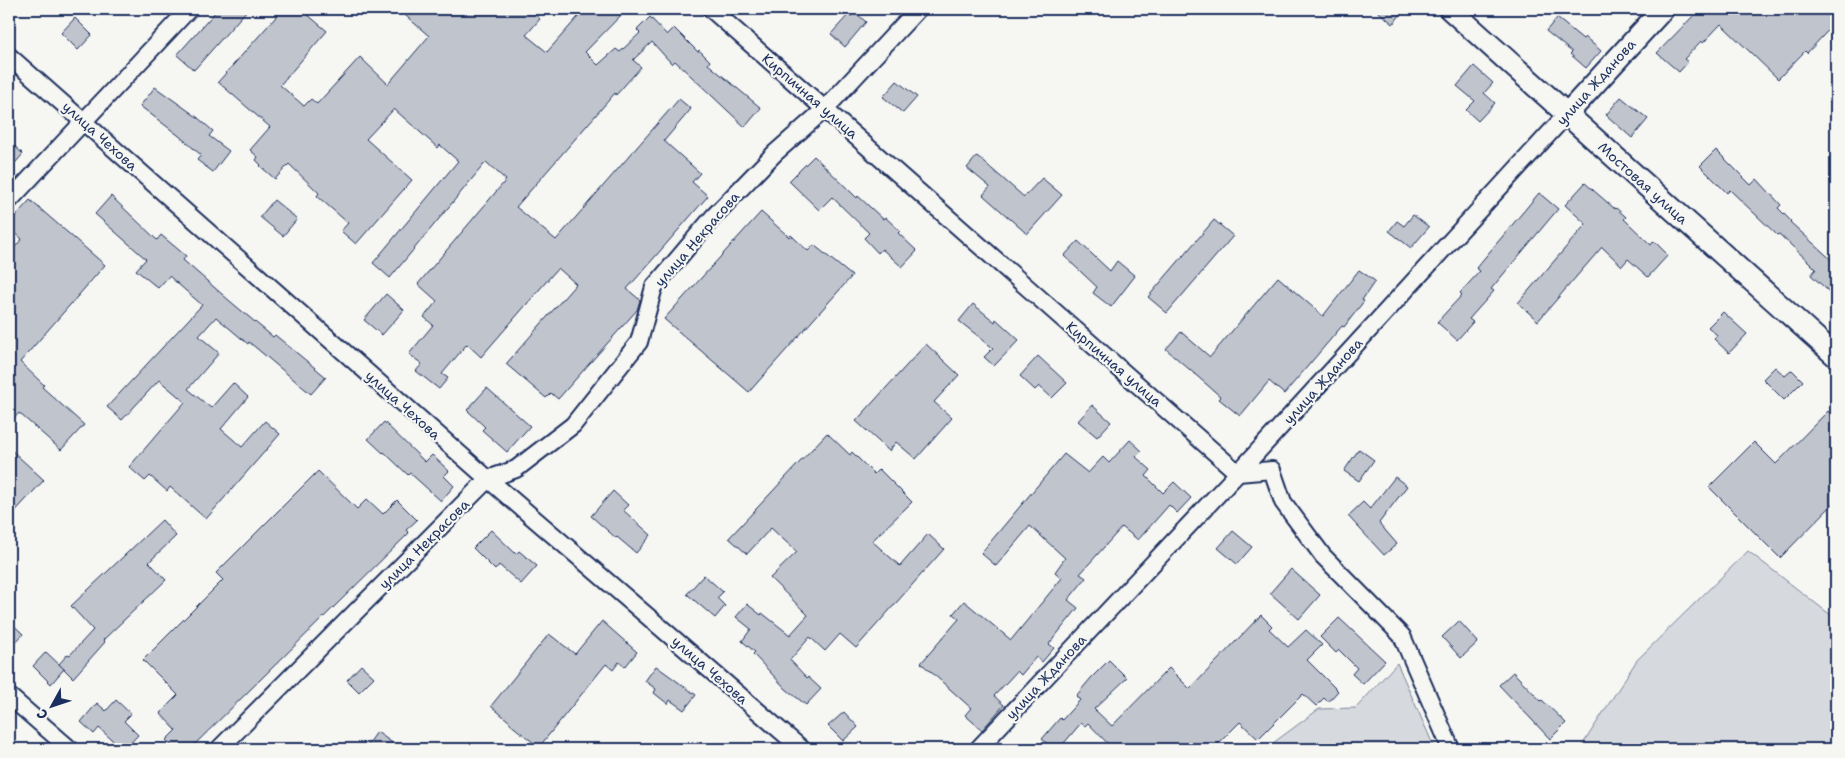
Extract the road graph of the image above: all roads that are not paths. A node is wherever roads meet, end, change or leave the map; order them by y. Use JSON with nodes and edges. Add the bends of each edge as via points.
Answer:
{"nodes":[{"id":1,"x":189,"y":9,"type":"edge"},
{"id":2,"x":711,"y":9,"type":"edge"},
{"id":3,"x":918,"y":9,"type":"edge"},
{"id":4,"x":1450,"y":9,"type":"edge"},
{"id":5,"x":1663,"y":9,"type":"edge"},
{"id":6,"x":9,"y":56,"type":"edge"},
{"id":7,"x":825,"y":109,"type":"junction"},
{"id":8,"x":1567,"y":114,"type":"junction"},
{"id":9,"x":83,"y":121,"type":"junction"},
{"id":10,"x":9,"y":202,"type":"edge"},
{"id":11,"x":1836,"y":356,"type":"edge"},
{"id":12,"x":1238,"y":474,"type":"junction"},
{"id":13,"x":488,"y":479,"type":"junction"},
{"id":14,"x":9,"y":696,"type":"edge"},
{"id":15,"x":70,"y":749,"type":"edge"},
{"id":16,"x":219,"y":749,"type":"edge"},
{"id":17,"x":802,"y":749,"type":"edge"},
{"id":18,"x":978,"y":749,"type":"edge"},
{"id":19,"x":1451,"y":749,"type":"edge"}],
"edges":[{"from":1,"to":9,"type":"street"},
{"from":2,"to":7,"type":"street","name":"Кирпичная улица"},
{"from":3,"to":7,"type":"street","name":"улица Некрасова"},
{"from":4,"to":8,"type":"street","name":"Мостовая улица"},
{"from":5,"to":8,"type":"street","name":"улица Жданова"},
{"from":6,"to":9,"type":"street","name":"улица Чехова"},
{"from":7,"to":12,"type":"street","name":"Кирпичная улица"},
{"from":7,"to":13,"type":"street","name":"улица Некрасова","via":[[714,216],[654,287],[639,342],[573,425],[516,469]]},
{"from":8,"to":11,"type":"street","name":"Мостовая улица"},
{"from":8,"to":12,"type":"street","name":"улица Жданова"},
{"from":9,"to":10,"type":"street"},
{"from":9,"to":13,"type":"street","name":"улица Чехова"},
{"from":12,"to":18,"type":"street","name":"улица Жданова"},
{"from":12,"to":19,"type":"street","via":[[1272,470],[1283,502],[1323,556],[1402,636]]},
{"from":13,"to":16,"type":"street","name":"улица Некрасова"},
{"from":13,"to":17,"type":"street","name":"улица Чехова"},
{"from":14,"to":15,"type":"street"}]}
